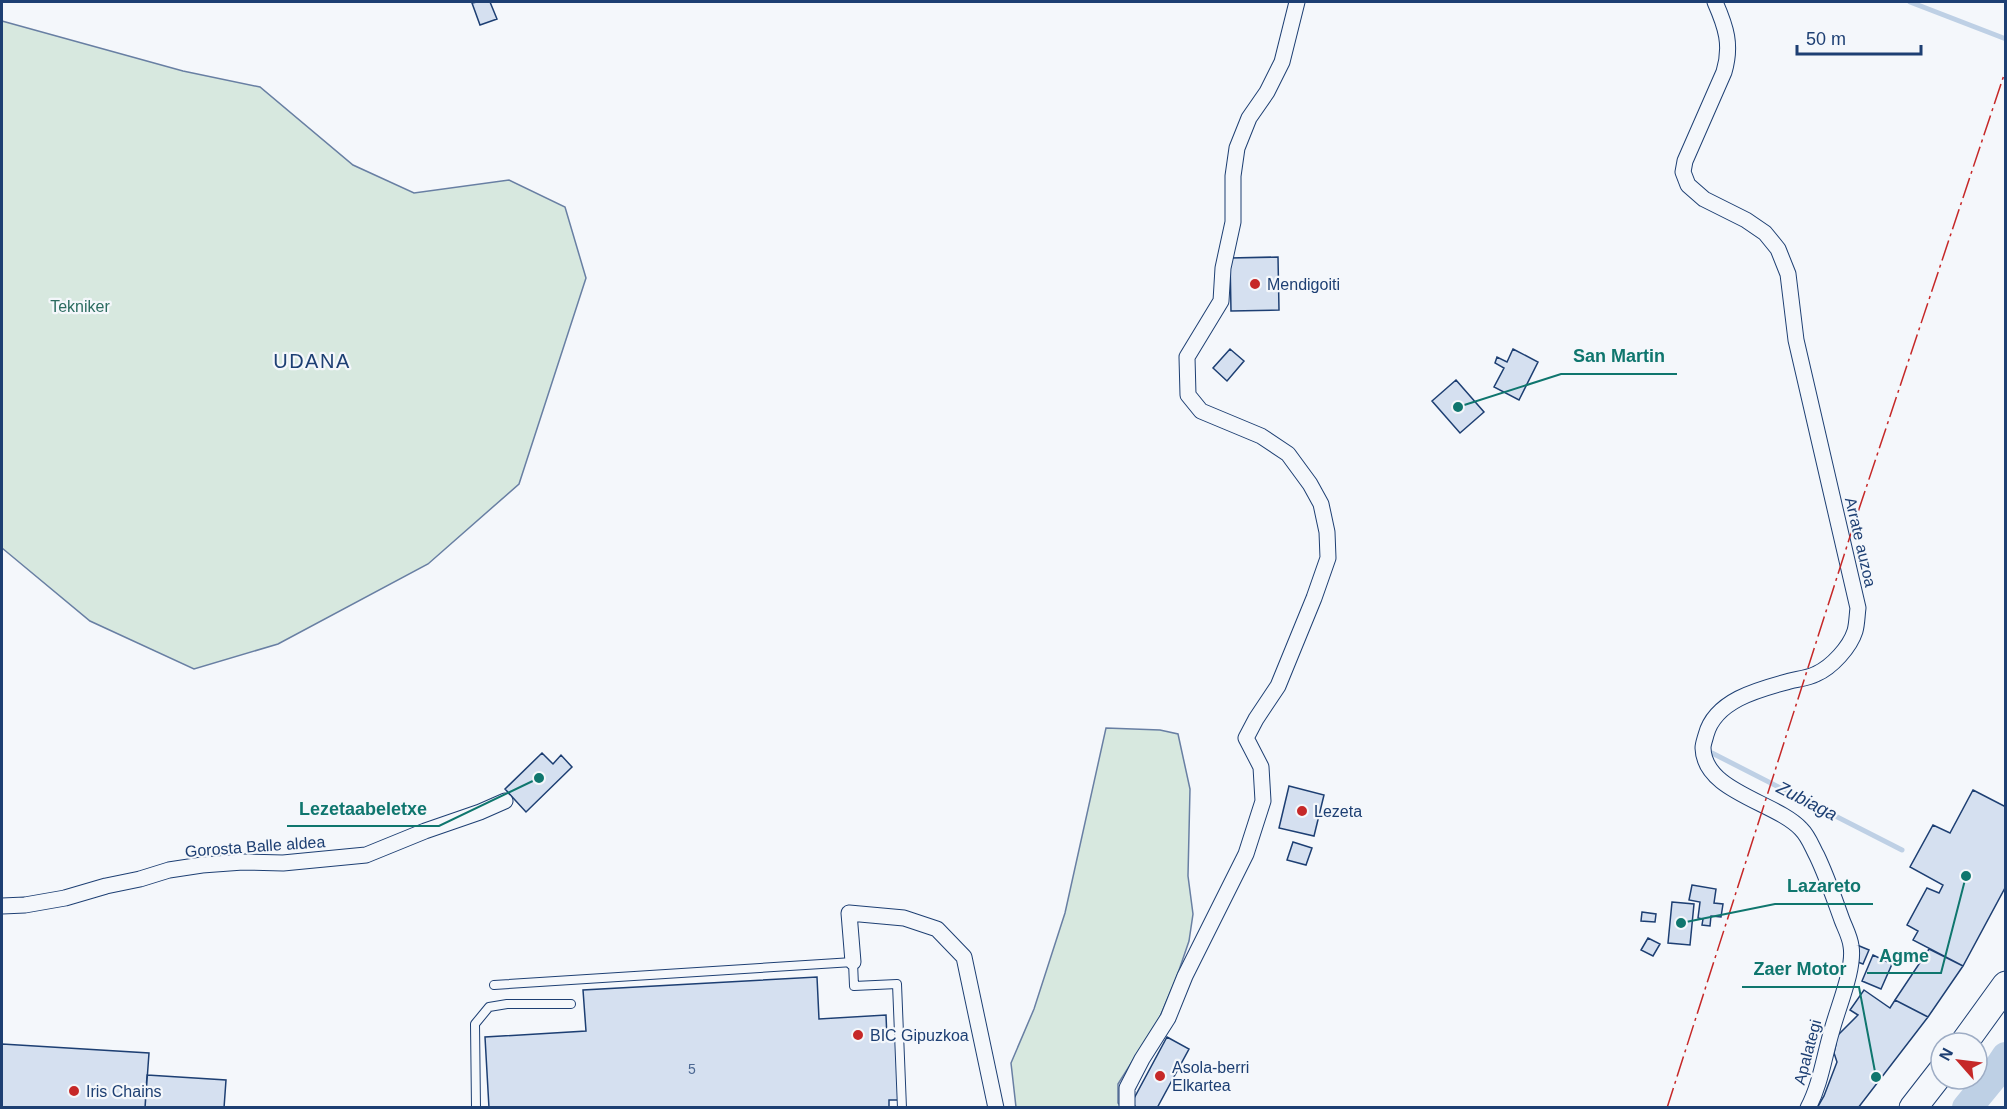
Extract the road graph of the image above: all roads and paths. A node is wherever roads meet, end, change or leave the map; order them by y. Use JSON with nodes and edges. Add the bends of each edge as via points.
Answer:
{"nodes":[{"id":1,"x":1297,"y":2,"type":"edge"},
{"id":2,"x":1715,"y":2,"type":"edge"},
{"id":3,"x":505,"y":801,"type":"dead end"},
{"id":4,"x":2,"y":906,"type":"edge"},
{"id":5,"x":853,"y":962,"type":"junction"},
{"id":6,"x":494,"y":985,"type":"dead end"},
{"id":7,"x":2006,"y":985,"type":"edge"},
{"id":8,"x":571,"y":1004,"type":"dead end"},
{"id":9,"x":1839,"y":1004,"type":"joint"},
{"id":10,"x":1974,"y":1031,"type":"edge"},
{"id":11,"x":1929,"y":1087,"type":"edge"},
{"id":12,"x":476,"y":1107,"type":"edge"},
{"id":13,"x":902,"y":1107,"type":"edge"},
{"id":14,"x":996,"y":1107,"type":"edge"},
{"id":15,"x":1127,"y":1107,"type":"edge"},
{"id":16,"x":1808,"y":1107,"type":"edge"},
{"id":17,"x":1913,"y":1107,"type":"edge"}],
"edges":[{"from":1,"to":15,"type":"street","via":[[1282,62],[1236,148],[1233,222],[1221,301],[1187,357],[1187,386],[1188,394],[1201,411],[1261,436],[1288,454],[1321,504],[1328,558],[1278,686],[1246,738],[1261,767],[1263,801],[1246,854],[1168,1018],[1127,1088]]},
{"from":2,"to":9,"type":"street","name":"Arrate auzoa","via":[[1728,40],[1728,59],[1688,154],[1683,177],[1704,199],[1765,233],[1778,249],[1788,274],[1796,340],[1858,608],[1856,630],[1832,662],[1816,674],[1774,686],[1723,708],[1707,729],[1703,748],[1706,762],[1727,785],[1786,817],[1809,839],[1851,946]]},
{"from":3,"to":4,"type":"street","name":"Gorosta Balle aldea","via":[[366,855],[169,870],[65,898]]},
{"from":5,"to":6,"type":"lane"},
{"from":5,"to":13,"type":"lane","via":[[854,986],[897,984]]},
{"from":5,"to":14,"type":"street","via":[[849,913],[904,918],[937,929],[964,957]]},
{"from":7,"to":10,"type":"highway"},
{"from":8,"to":12,"type":"lane","via":[[489,1007],[475,1024]]},
{"from":9,"to":16,"type":"street","name":"Apalategi","via":[[1825,1063]]},
{"from":11,"to":17,"type":"highway"}]}
